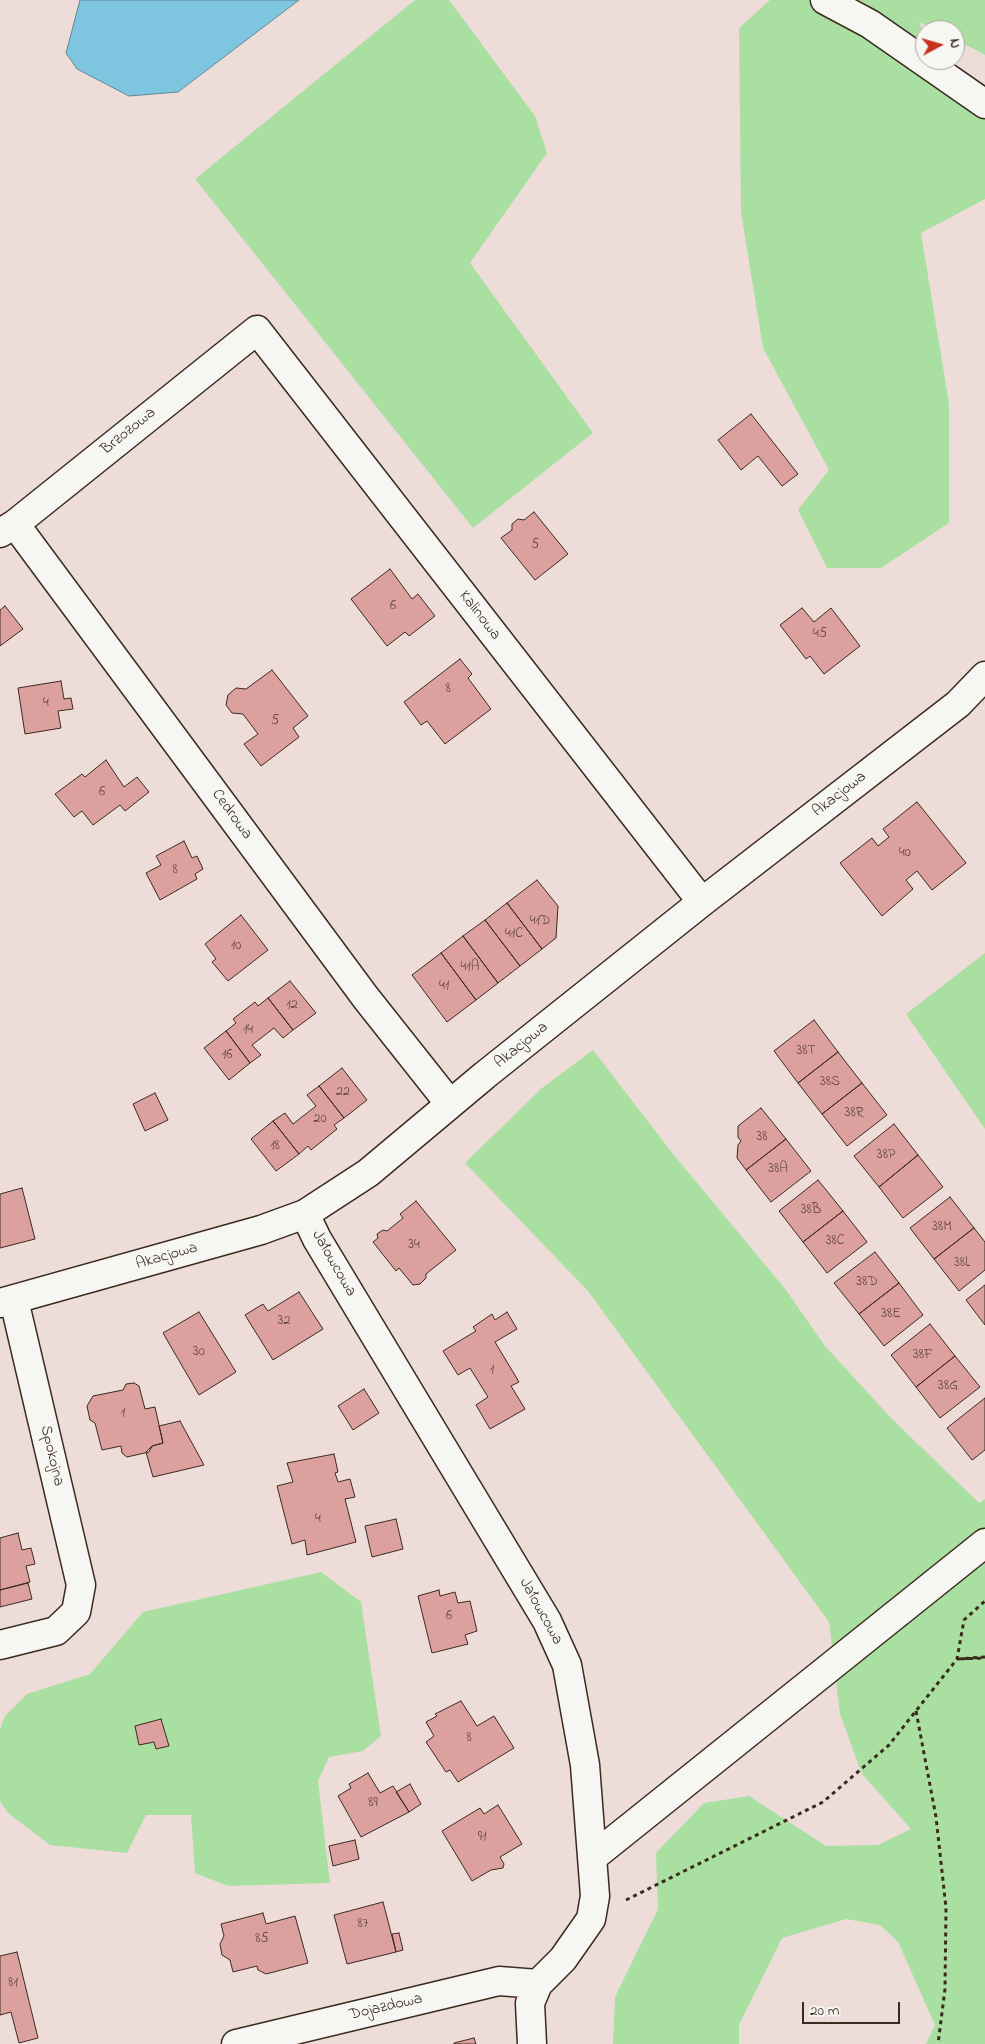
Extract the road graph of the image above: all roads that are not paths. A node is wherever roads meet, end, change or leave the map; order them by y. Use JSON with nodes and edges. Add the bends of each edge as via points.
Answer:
{"nodes":[{"id":1,"x":825,"y":0,"type":"edge"},
{"id":2,"x":985,"y":104,"type":"edge"},
{"id":3,"x":257,"y":330,"type":"joint"},
{"id":4,"x":8,"y":528,"type":"edge"},
{"id":5,"x":985,"y":676,"type":"edge"},
{"id":6,"x":702,"y":902,"type":"junction"},
{"id":7,"x":450,"y":1104,"type":"junction"},
{"id":8,"x":305,"y":1214,"type":"junction"},
{"id":9,"x":7,"y":1301,"type":"edge"},
{"id":10,"x":985,"y":1543,"type":"edge"},
{"id":11,"x":0,"y":1644,"type":"edge"},
{"id":12,"x":593,"y":1857,"type":"junction"},
{"id":13,"x":538,"y":1984,"type":"junction"},
{"id":14,"x":236,"y":2044,"type":"edge"},
{"id":15,"x":532,"y":2044,"type":"edge"}],
"edges":[{"from":1,"to":2,"type":"street","via":[[870,24]]},
{"from":3,"to":4,"type":"street","name":"Brzozowa"},
{"from":3,"to":6,"type":"street","name":"Kalinowa"},
{"from":4,"to":7,"type":"street","name":"Cedrowa"},
{"from":5,"to":6,"type":"street","name":"Akacjowa","via":[[958,704]]},
{"from":6,"to":7,"type":"street","name":"Akacjowa"},
{"from":7,"to":8,"type":"street","name":"Akacjowa","via":[[368,1173]]},
{"from":8,"to":9,"type":"street","name":"Akacjowa","via":[[261,1230]]},
{"from":8,"to":12,"type":"street","name":"Jałowcowa","via":[[316,1239],[547,1621],[567,1665],[585,1765]]},
{"from":9,"to":11,"type":"street","name":"Spokojna","via":[[81,1585],[76,1612],[56,1631]]},
{"from":10,"to":12,"type":"street"},
{"from":12,"to":13,"type":"street","name":"Jałowcowa","via":[[595,1896],[591,1919],[563,1959]]},
{"from":13,"to":14,"type":"street","name":"Dojazdowa","via":[[499,1981]]},
{"from":13,"to":15,"type":"street","name":"Jałowcowa","via":[[530,2003]]}]}
